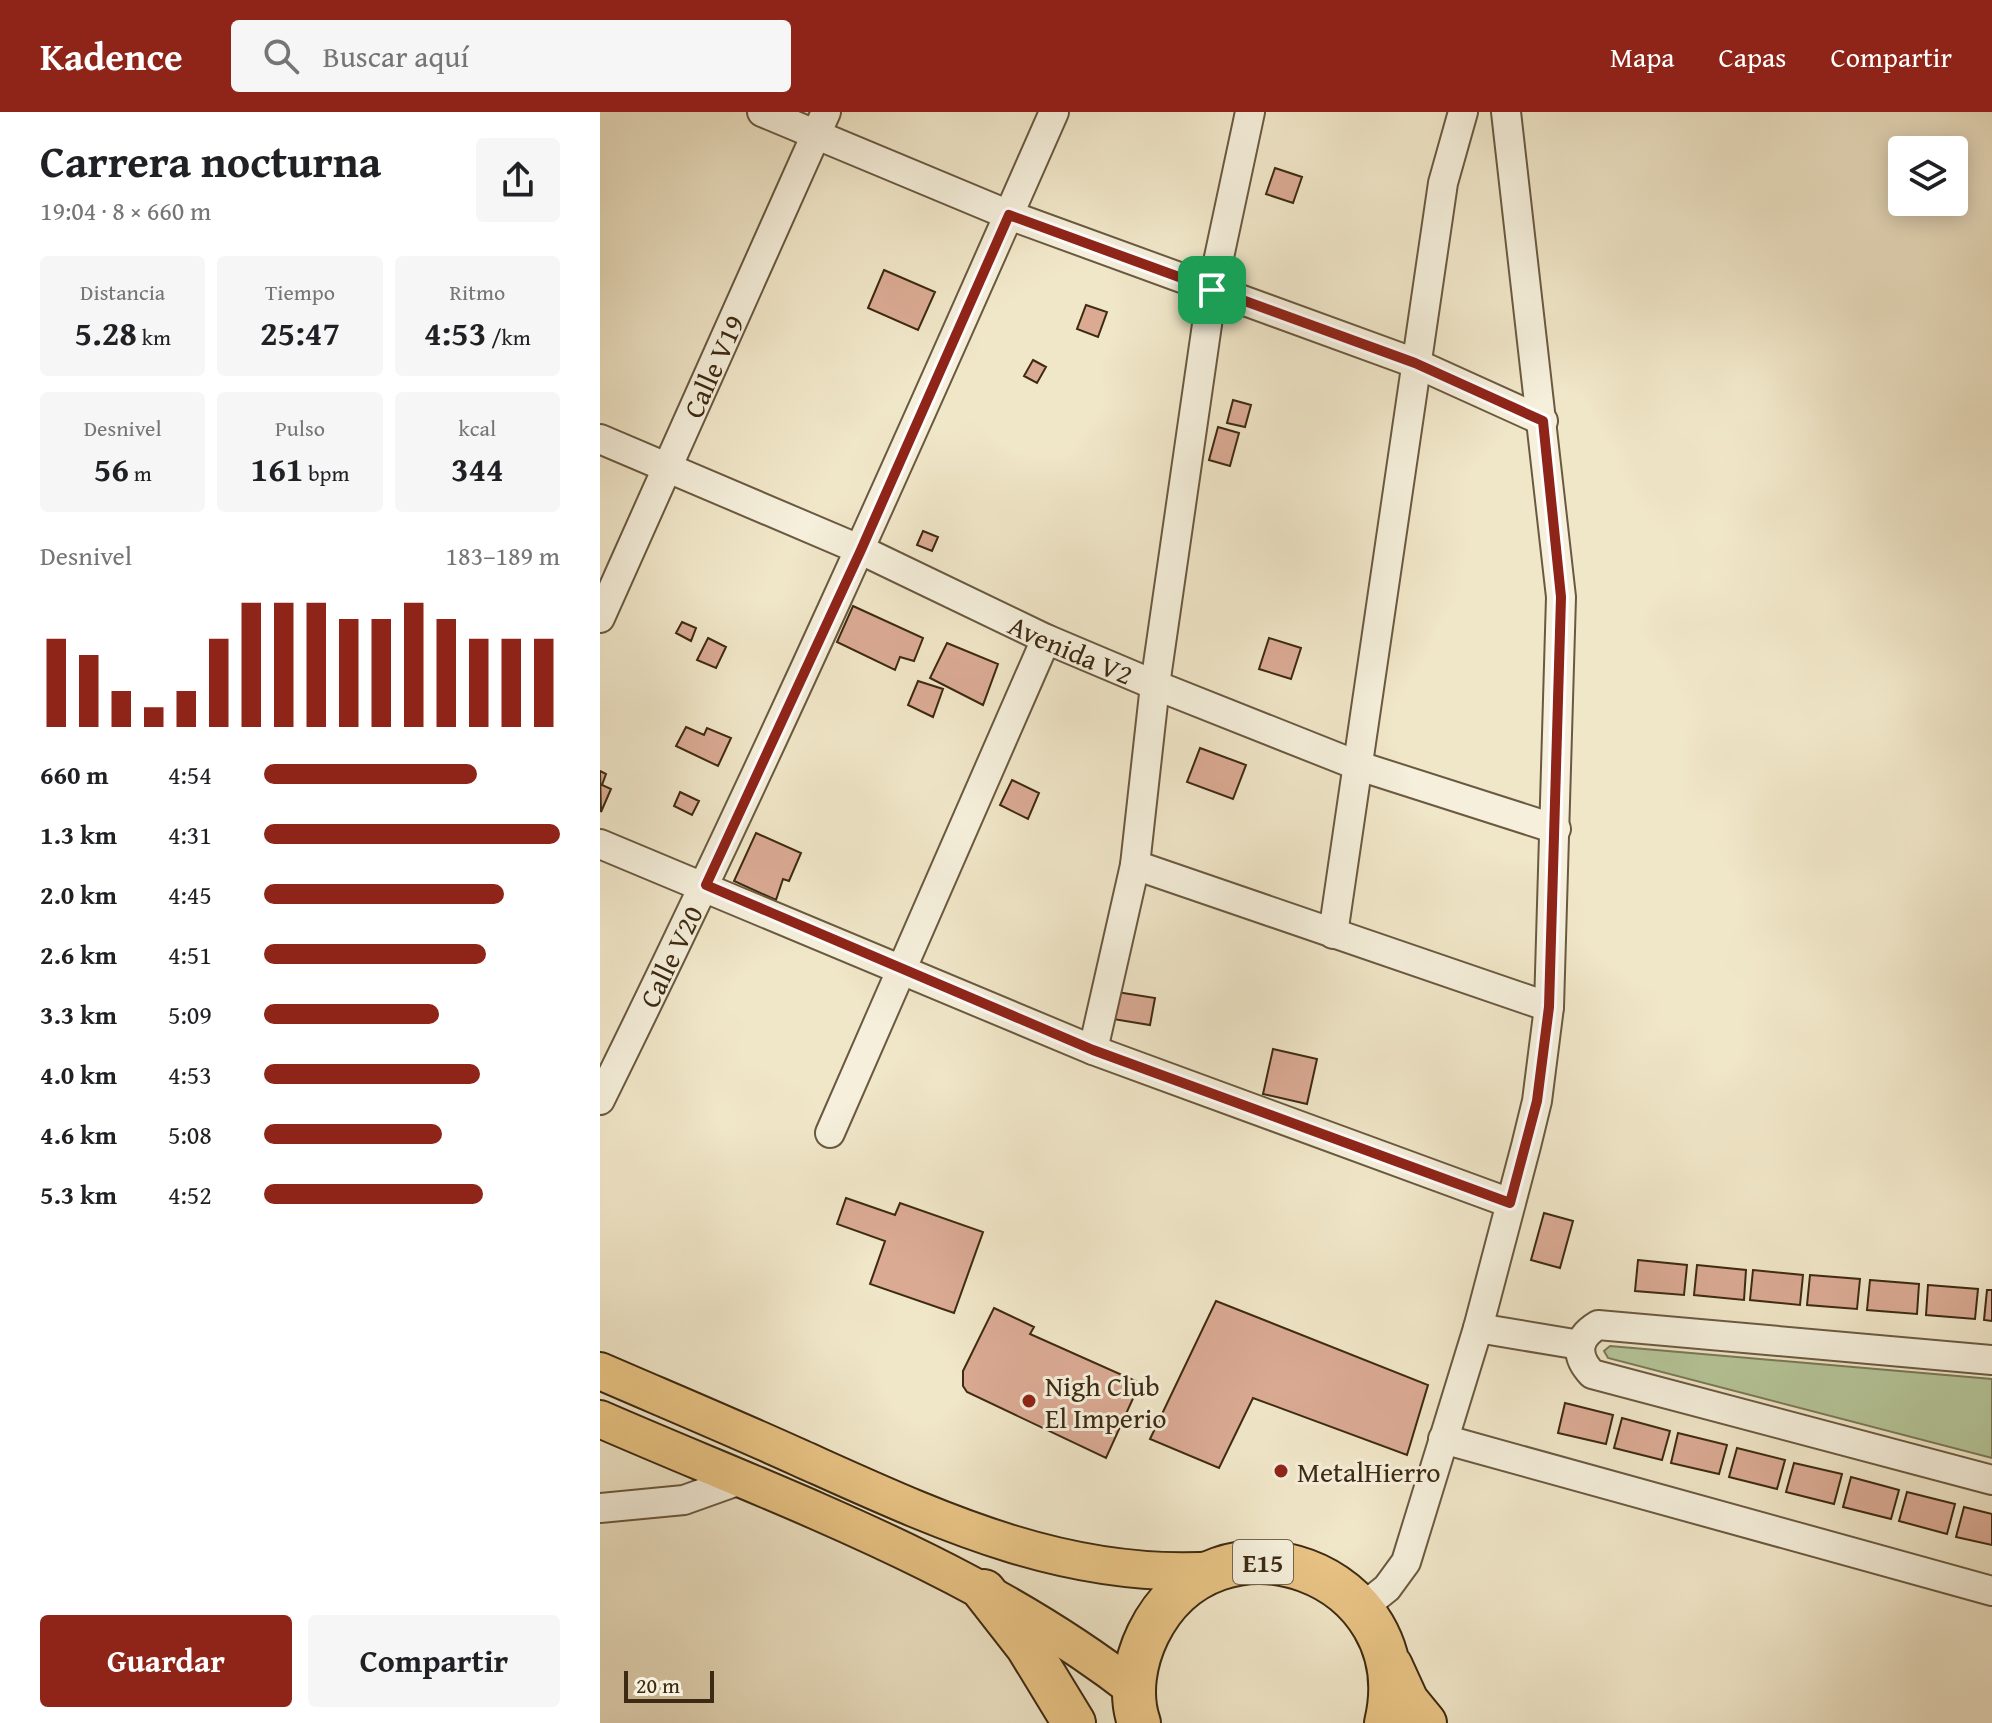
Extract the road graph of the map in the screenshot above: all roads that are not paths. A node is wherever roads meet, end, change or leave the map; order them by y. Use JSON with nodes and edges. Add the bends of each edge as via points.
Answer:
{"nodes":[{"id":1,"x":762,"y":112,"type":"edge"},
{"id":2,"x":1054,"y":112,"type":"edge"},
{"id":3,"x":1250,"y":112,"type":"edge"},
{"id":4,"x":1463,"y":112,"type":"edge"},
{"id":5,"x":1506,"y":112,"type":"edge"},
{"id":6,"x":821,"y":124,"type":"edge"},
{"id":7,"x":1009,"y":215,"type":"junction"},
{"id":8,"x":1212,"y":290,"type":"junction"},
{"id":9,"x":1415,"y":363,"type":"junction"},
{"id":10,"x":1543,"y":421,"type":"junction"},
{"id":11,"x":600,"y":439,"type":"edge"},
{"id":12,"x":668,"y":467,"type":"junction"},
{"id":13,"x":861,"y":550,"type":"junction"},
{"id":14,"x":600,"y":618,"type":"edge"},
{"id":15,"x":1046,"y":639,"type":"junction"},
{"id":16,"x":1155,"y":685,"type":"junction"},
{"id":17,"x":1359,"y":766,"type":"junction"},
{"id":18,"x":1556,"y":829,"type":"junction"},
{"id":19,"x":600,"y":844,"type":"edge"},
{"id":20,"x":1135,"y":865,"type":"junction"},
{"id":21,"x":706,"y":885,"type":"junction"},
{"id":22,"x":1333,"y":934,"type":"junction"},
{"id":23,"x":903,"y":969,"type":"junction"},
{"id":24,"x":1549,"y":1007,"type":"junction"},
{"id":25,"x":1093,"y":1050,"type":"junction"},
{"id":26,"x":600,"y":1100,"type":"edge"},
{"id":27,"x":830,"y":1133,"type":"dead end"},
{"id":28,"x":1510,"y":1203,"type":"junction"},
{"id":29,"x":1478,"y":1328,"type":"junction"},
{"id":30,"x":1580,"y":1345,"type":"junction"},
{"id":31,"x":1992,"y":1360,"type":"edge"},
{"id":32,"x":600,"y":1371,"type":"edge"},
{"id":33,"x":600,"y":1419,"type":"edge"},
{"id":34,"x":1443,"y":1439,"type":"junction"},
{"id":35,"x":740,"y":1480,"type":"junction"},
{"id":36,"x":1992,"y":1480,"type":"edge"},
{"id":37,"x":600,"y":1508,"type":"edge"},
{"id":38,"x":1217,"y":1570,"type":"junction"},
{"id":39,"x":984,"y":1591,"type":"junction"},
{"id":40,"x":1992,"y":1591,"type":"edge"},
{"id":41,"x":1362,"y":1608,"type":"junction"},
{"id":42,"x":1389,"y":1661,"type":"junction"},
{"id":43,"x":1136,"y":1712,"type":"edge"},
{"id":44,"x":1074,"y":1723,"type":"edge"},
{"id":45,"x":1386,"y":1723,"type":"edge"},
{"id":46,"x":1425,"y":1723,"type":"edge"}],
"edges":[{"from":1,"to":6,"type":"street"},
{"from":2,"to":7,"type":"street","name":"Calle V20"},
{"from":3,"to":8,"type":"street"},
{"from":4,"to":9,"type":"street","via":[[1443,183]]},
{"from":5,"to":10,"type":"street"},
{"from":6,"to":7,"type":"street"},
{"from":6,"to":12,"type":"street","name":"Calle V19"},
{"from":7,"to":8,"type":"street"},
{"from":7,"to":13,"type":"street","name":"Calle V20"},
{"from":8,"to":9,"type":"street"},
{"from":8,"to":16,"type":"street"},
{"from":9,"to":10,"type":"street"},
{"from":9,"to":17,"type":"street"},
{"from":10,"to":18,"type":"street","via":[[1561,597]]},
{"from":11,"to":12,"type":"street","name":"Avenida V2"},
{"from":12,"to":13,"type":"street","name":"Avenida V2"},
{"from":12,"to":14,"type":"street","name":"Calle V19"},
{"from":13,"to":15,"type":"street","name":"Avenida V2"},
{"from":13,"to":21,"type":"street","name":"Calle V20"},
{"from":15,"to":16,"type":"street","name":"Avenida V2"},
{"from":15,"to":23,"type":"street"},
{"from":16,"to":17,"type":"street","name":"Avenida V2"},
{"from":16,"to":20,"type":"street"},
{"from":17,"to":18,"type":"street","name":"Avenida V2"},
{"from":17,"to":22,"type":"street"},
{"from":18,"to":24,"type":"street"},
{"from":19,"to":21,"type":"street"},
{"from":20,"to":22,"type":"street"},
{"from":20,"to":25,"type":"street"},
{"from":21,"to":23,"type":"street"},
{"from":21,"to":26,"type":"street","name":"Calle V20"},
{"from":22,"to":24,"type":"street"},
{"from":23,"to":25,"type":"street"},
{"from":23,"to":27,"type":"street"},
{"from":24,"to":28,"type":"street","via":[[1537,1101]]},
{"from":25,"to":28,"type":"street"},
{"from":28,"to":29,"type":"street"},
{"from":29,"to":30,"type":"street"},
{"from":29,"to":34,"type":"street"},
{"from":30,"to":31,"type":"street","via":[[1585,1332],[1598,1325]]},
{"from":30,"to":36,"type":"street","via":[[1580,1361],[1592,1374]]},
{"from":32,"to":38,"type":"main road","via":[[903,1505],[1012,1545],[1138,1572]]},
{"from":33,"to":35,"type":"main road"},
{"from":34,"to":40,"type":"street"},
{"from":34,"to":41,"type":"street","via":[[1406,1562],[1387,1588]]},
{"from":35,"to":37,"type":"street","via":[[684,1500]]},
{"from":35,"to":39,"type":"main road"},
{"from":38,"to":41,"type":"highway","number":"E15","via":[[1248,1562],[1280,1562],[1339,1586]]},
{"from":38,"to":43,"type":"highway","number":"E15","via":[[1183,1588],[1156,1616],[1140,1651]]},
{"from":39,"to":43,"type":"main road","via":[[1059,1634]]},
{"from":39,"to":44,"type":"highway"},
{"from":41,"to":42,"type":"highway","number":"E15"},
{"from":42,"to":45,"type":"highway","number":"E15","via":[[1392,1699]]},
{"from":42,"to":46,"type":"highway","number":"E15","via":[[1407,1701]]}]}
